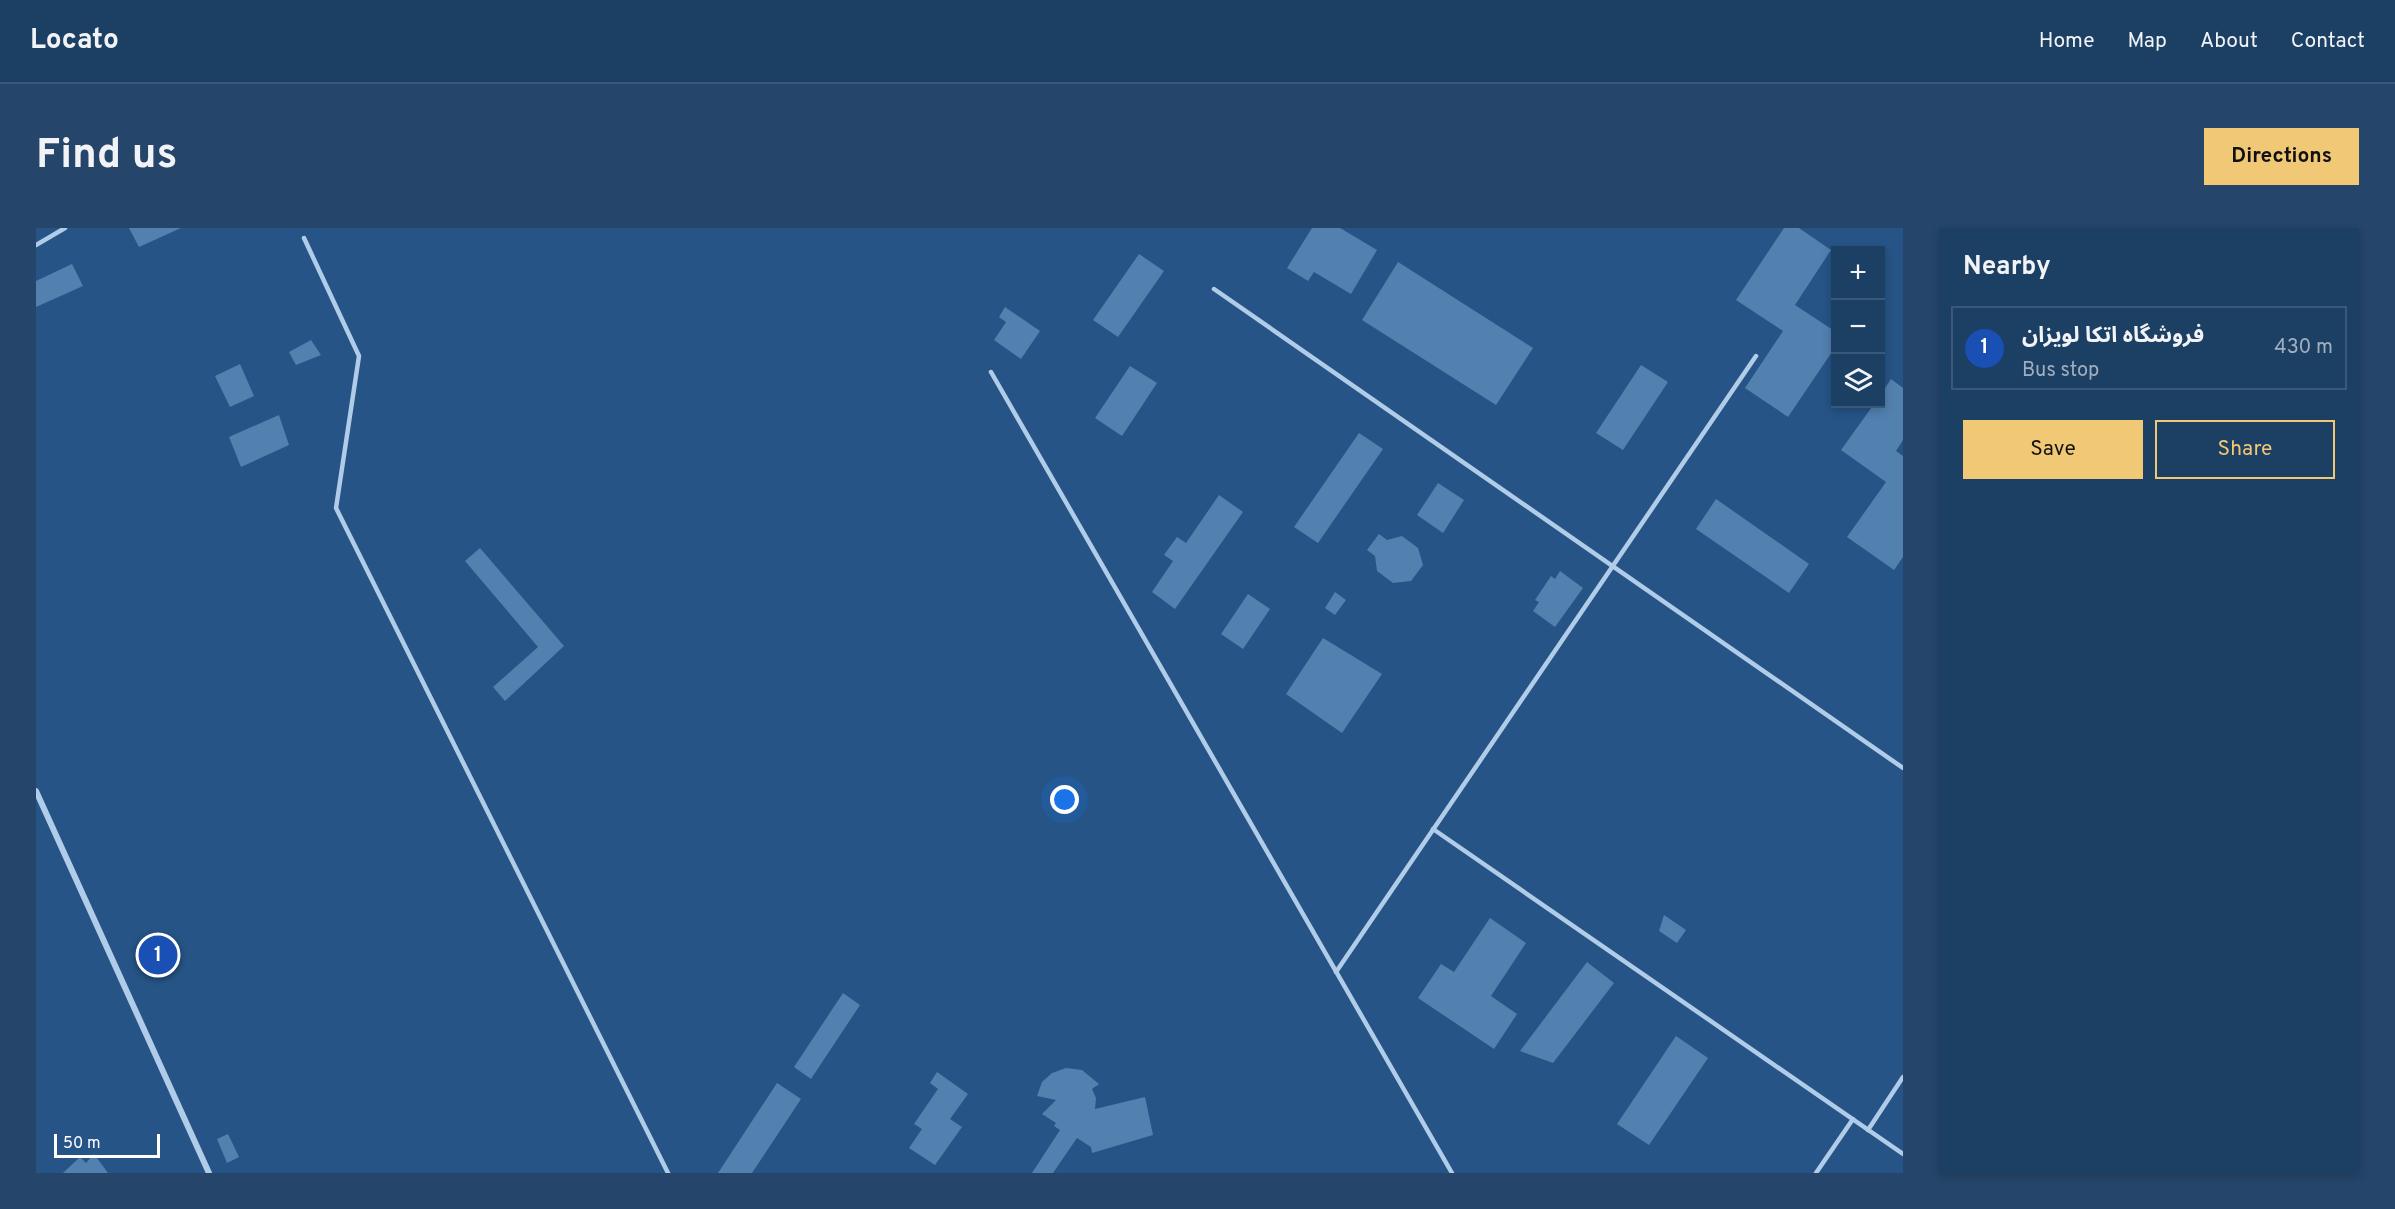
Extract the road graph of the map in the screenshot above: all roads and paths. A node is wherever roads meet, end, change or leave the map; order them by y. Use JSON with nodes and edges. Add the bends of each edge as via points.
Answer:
{"nodes":[{"id":1,"x":65,"y":228,"type":"edge"},
{"id":2,"x":304,"y":238,"type":"dead end"},
{"id":3,"x":36,"y":245,"type":"edge"},
{"id":4,"x":1214,"y":289,"type":"dead end"},
{"id":5,"x":1756,"y":356,"type":"dead end"},
{"id":6,"x":991,"y":372,"type":"dead end"},
{"id":7,"x":1613,"y":567,"type":"junction"},
{"id":8,"x":1903,"y":768,"type":"edge"},
{"id":9,"x":36,"y":791,"type":"edge"},
{"id":10,"x":1433,"y":829,"type":"junction"},
{"id":11,"x":1336,"y":972,"type":"junction"},
{"id":12,"x":1903,"y":1077,"type":"edge"},
{"id":13,"x":1852,"y":1119,"type":"junction"},
{"id":14,"x":1868,"y":1130,"type":"junction"},
{"id":15,"x":1903,"y":1154,"type":"edge"},
{"id":16,"x":210,"y":1173,"type":"edge"},
{"id":17,"x":668,"y":1173,"type":"edge"},
{"id":18,"x":1452,"y":1173,"type":"edge"},
{"id":19,"x":1816,"y":1173,"type":"edge"}],
"edges":[{"from":1,"to":3,"type":"lane"},
{"from":2,"to":17,"type":"lane","via":[[359,356],[336,508]]},
{"from":4,"to":7,"type":"lane"},
{"from":5,"to":7,"type":"lane"},
{"from":6,"to":11,"type":"lane"},
{"from":7,"to":8,"type":"lane"},
{"from":7,"to":10,"type":"lane"},
{"from":9,"to":16,"type":"street"},
{"from":10,"to":11,"type":"lane"},
{"from":10,"to":13,"type":"lane"},
{"from":11,"to":18,"type":"lane"},
{"from":12,"to":14,"type":"lane"},
{"from":13,"to":14,"type":"lane"},
{"from":13,"to":19,"type":"lane"},
{"from":14,"to":15,"type":"lane"}]}
